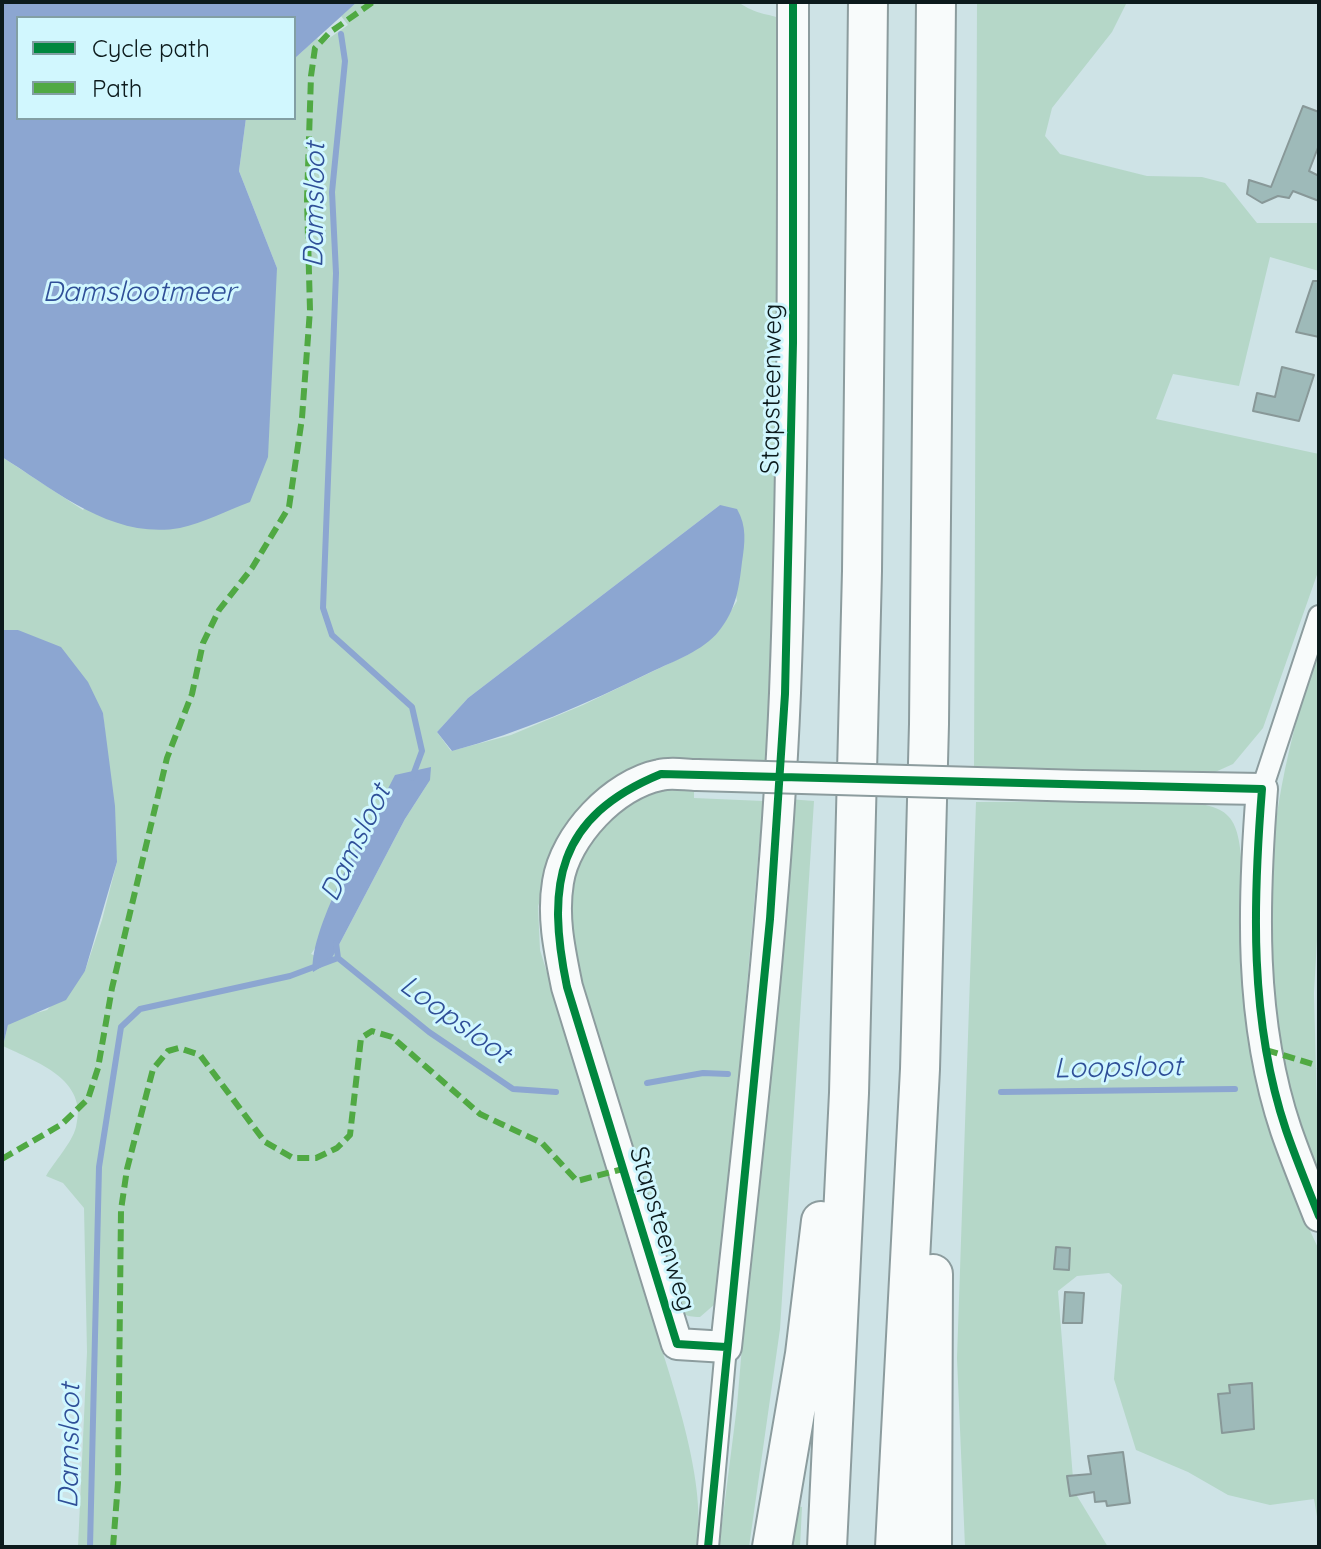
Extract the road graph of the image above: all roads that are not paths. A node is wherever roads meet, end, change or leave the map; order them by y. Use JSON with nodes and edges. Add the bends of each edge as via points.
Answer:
{"nodes":[{"id":1,"x":793,"y":2,"type":"edge"},
{"id":2,"x":868,"y":2,"type":"edge"},
{"id":3,"x":936,"y":2,"type":"edge"},
{"id":4,"x":1319,"y":616,"type":"edge"},
{"id":5,"x":1262,"y":789,"type":"junction"},
{"id":6,"x":920,"y":1069,"type":"junction"},
{"id":7,"x":849,"y":1093,"type":"junction"},
{"id":8,"x":1319,"y":1216,"type":"edge"},
{"id":9,"x":933,"y":1281,"type":"junction"},
{"id":10,"x":726,"y":1347,"type":"junction"},
{"id":11,"x":708,"y":1547,"type":"edge"},
{"id":12,"x":772,"y":1547,"type":"edge"},
{"id":13,"x":827,"y":1547,"type":"edge"},
{"id":14,"x":895,"y":1547,"type":"edge"},
{"id":15,"x":932,"y":1547,"type":"edge"},
{"id":16,"x":950,"y":1547,"type":"edge"}],
"edges":[{"from":1,"to":10,"type":"street","name":"Stapsteenweg","via":[[785,694],[770,919]]},
{"from":2,"to":7,"type":"highway"},
{"from":3,"to":6,"type":"highway"},
{"from":4,"to":5,"type":"street"},
{"from":5,"to":8,"type":"street","via":[[1255,927],[1263,1029],[1285,1128]]},
{"from":5,"to":10,"type":"street","name":"Stapsteenweg","bridge":true,"via":[[661,774],[628,788],[598,811],[572,845],[558,880],[556,935],[567,987],[677,1344]]},
{"from":6,"to":9,"type":"highway","via":[[938,1159]]},
{"from":6,"to":14,"type":"highway"},
{"from":7,"to":12,"type":"highway","via":[[817,1242],[805,1354]]},
{"from":7,"to":13,"type":"highway"},
{"from":9,"to":15,"type":"highway"},
{"from":9,"to":16,"type":"highway"},
{"from":10,"to":11,"type":"street"}]}
